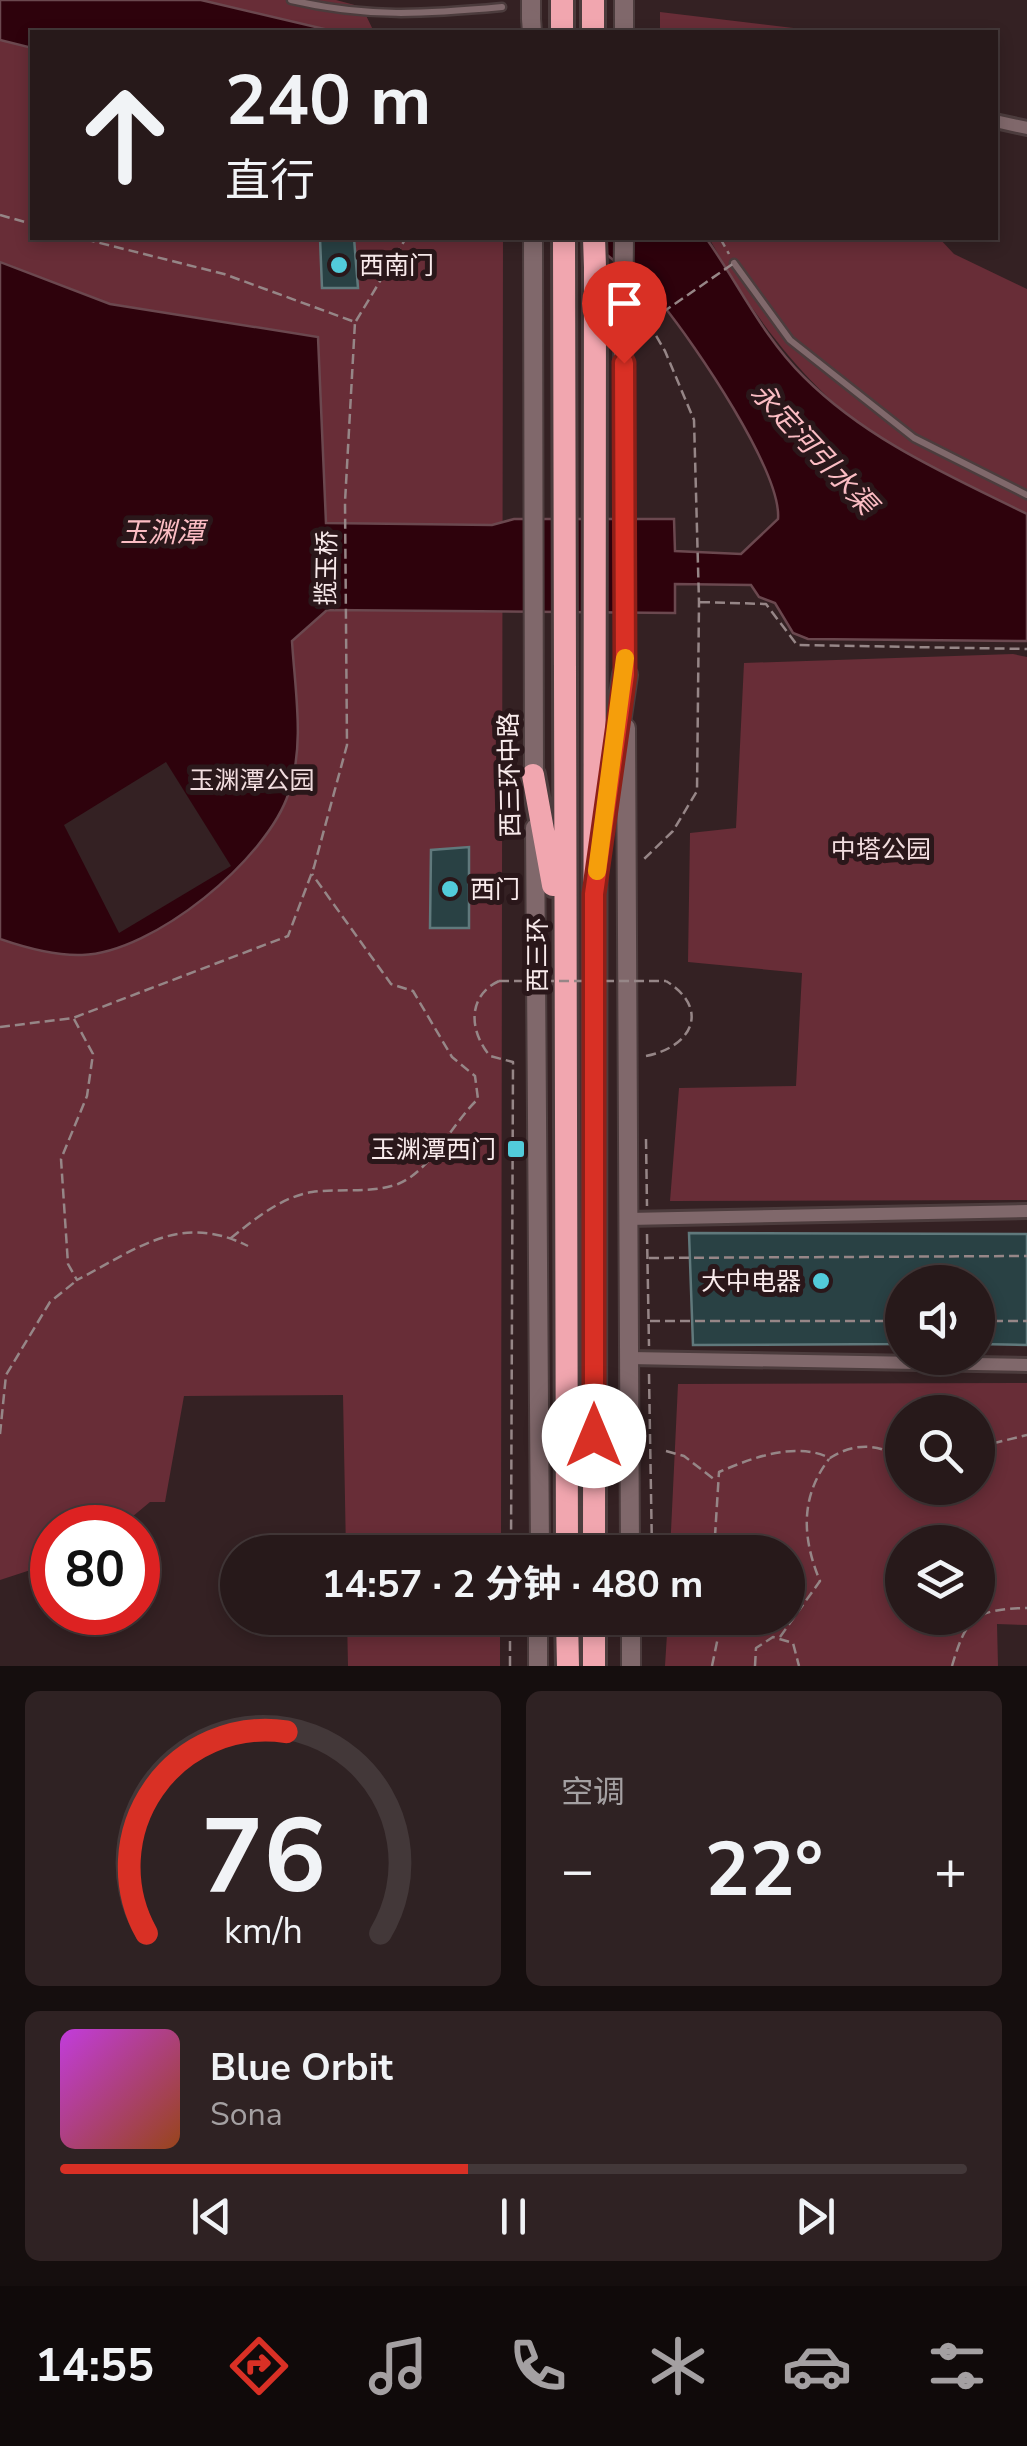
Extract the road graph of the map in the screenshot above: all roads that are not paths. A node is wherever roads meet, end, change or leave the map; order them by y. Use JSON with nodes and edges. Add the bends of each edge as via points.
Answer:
{"nodes":[{"id":1,"x":291,"y":0,"type":"edge"},
{"id":2,"x":562,"y":0,"type":"edge"},
{"id":3,"x":593,"y":0,"type":"edge"},
{"id":4,"x":624,"y":0,"type":"edge"},
{"id":5,"x":490,"y":4,"type":"edge"},
{"id":6,"x":502,"y":7,"type":"dead end"},
{"id":7,"x":562,"y":30,"type":"edge"},
{"id":8,"x":592,"y":30,"type":"edge"},
{"id":9,"x":624,"y":30,"type":"edge"},
{"id":10,"x":998,"y":122,"type":"edge"},
{"id":11,"x":1027,"y":128,"type":"edge"},
{"id":12,"x":532,"y":240,"type":"edge"},
{"id":13,"x":594,"y":240,"type":"edge"},
{"id":14,"x":624,"y":240,"type":"edge"},
{"id":15,"x":564,"y":241,"type":"edge"},
{"id":16,"x":734,"y":263,"type":"road end"},
{"id":17,"x":1027,"y":495,"type":"edge"},
{"id":18,"x":625,"y":675,"type":"junction"},
{"id":19,"x":533,"y":775,"type":"junction"},
{"id":20,"x":594,"y":894,"type":"junction"},
{"id":21,"x":564,"y":944,"type":"junction"},
{"id":22,"x":1027,"y":1211,"type":"edge"},
{"id":23,"x":628,"y":1220,"type":"junction"},
{"id":24,"x":629,"y":1358,"type":"junction"},
{"id":25,"x":1027,"y":1365,"type":"edge"},
{"id":26,"x":540,"y":1535,"type":"edge"},
{"id":27,"x":567,"y":1535,"type":"edge"},
{"id":28,"x":594,"y":1535,"type":"edge"},
{"id":29,"x":630,"y":1535,"type":"edge"},
{"id":30,"x":538,"y":1635,"type":"edge"},
{"id":31,"x":567,"y":1635,"type":"edge"},
{"id":32,"x":594,"y":1635,"type":"edge"},
{"id":33,"x":631,"y":1635,"type":"edge"},
{"id":34,"x":538,"y":1666,"type":"edge"},
{"id":35,"x":568,"y":1666,"type":"edge"},
{"id":36,"x":594,"y":1666,"type":"edge"},
{"id":37,"x":631,"y":1666,"type":"edge"}],
"edges":[{"from":1,"to":5,"type":"lane","via":[[396,16]]},
{"from":2,"to":7,"type":"highway"},
{"from":3,"to":8,"type":"highway"},
{"from":4,"to":9,"type":"street"},
{"from":5,"to":6,"type":"lane"},
{"from":10,"to":11,"type":"street"},
{"from":12,"to":19,"type":"street","name":"西三环中路"},
{"from":13,"to":20,"type":"highway","bridge":true},
{"from":14,"to":18,"type":"street","bridge":true},
{"from":15,"to":21,"type":"highway","name":"西三环"},
{"from":16,"to":17,"type":"lane","via":[[790,340],[836,377],[914,438]]},
{"from":18,"to":20,"type":"highway"},
{"from":18,"to":23,"type":"street"},
{"from":19,"to":21,"type":"highway"},
{"from":19,"to":26,"type":"street","name":"西三环中路"},
{"from":20,"to":28,"type":"highway"},
{"from":21,"to":27,"type":"highway","name":"西三环"},
{"from":22,"to":23,"type":"street"},
{"from":23,"to":24,"type":"street"},
{"from":24,"to":25,"type":"street"},
{"from":24,"to":29,"type":"street"},
{"from":30,"to":34,"type":"street"},
{"from":31,"to":35,"type":"highway"},
{"from":32,"to":36,"type":"highway"},
{"from":33,"to":37,"type":"street"}]}
